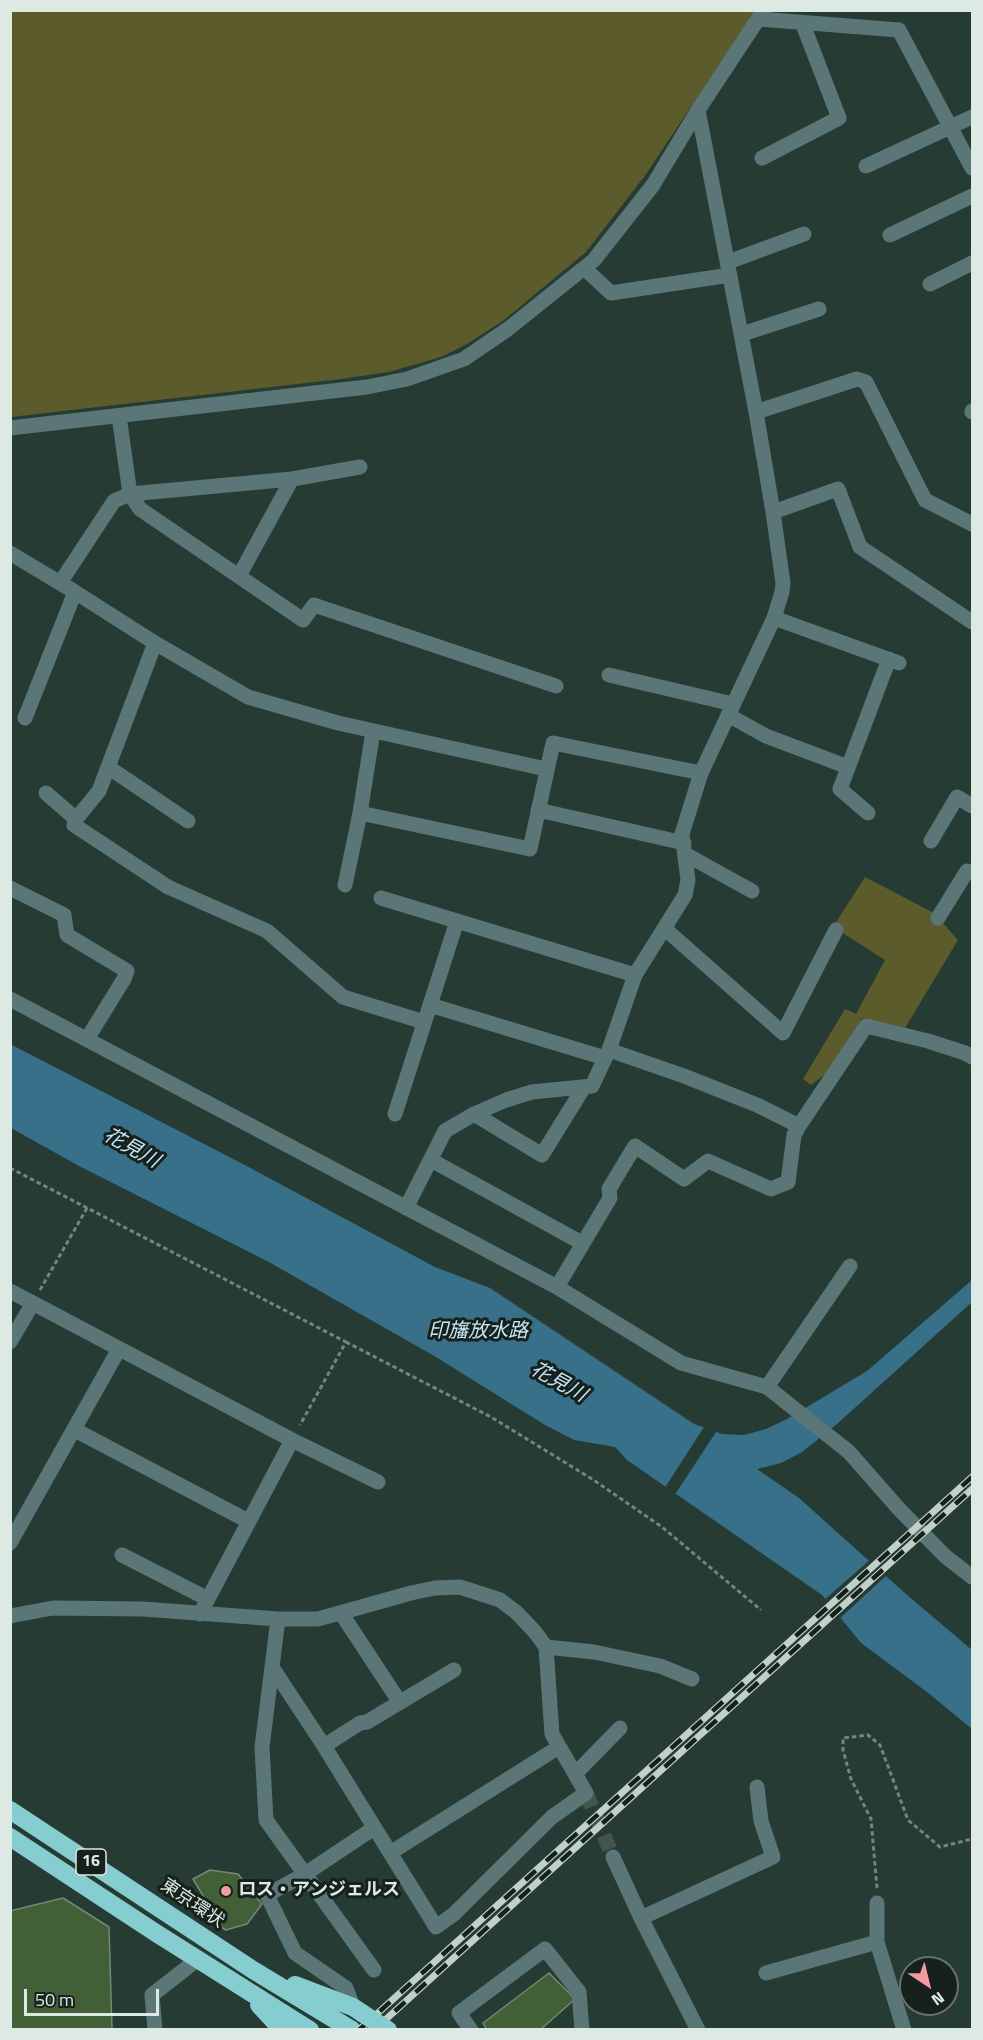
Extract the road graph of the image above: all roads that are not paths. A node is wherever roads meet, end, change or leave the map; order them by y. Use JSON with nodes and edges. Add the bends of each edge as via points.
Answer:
{"nodes":[{"id":1,"x":761,"y":15,"type":"edge"},
{"id":2,"x":802,"y":22,"type":"junction"},
{"id":3,"x":698,"y":110,"type":"junction"},
{"id":4,"x":972,"y":117,"type":"edge"},
{"id":5,"x":950,"y":128,"type":"junction"},
{"id":6,"x":762,"y":158,"type":"dead end"},
{"id":7,"x":866,"y":166,"type":"dead end"},
{"id":8,"x":972,"y":168,"type":"edge"},
{"id":9,"x":972,"y":196,"type":"edge"},
{"id":10,"x":804,"y":234,"type":"dead end"},
{"id":11,"x":890,"y":235,"type":"dead end"},
{"id":12,"x":972,"y":263,"type":"edge"},
{"id":13,"x":584,"y":268,"type":"junction"},
{"id":14,"x":729,"y":269,"type":"junction"},
{"id":15,"x":930,"y":284,"type":"dead end"},
{"id":16,"x":819,"y":309,"type":"dead end"},
{"id":17,"x":742,"y":334,"type":"junction"},
{"id":18,"x":756,"y":412,"type":"junction"},
{"id":19,"x":119,"y":416,"type":"junction"},
{"id":20,"x":10,"y":428,"type":"edge"},
{"id":21,"x":360,"y":467,"type":"dead end"},
{"id":22,"x":292,"y":479,"type":"junction"},
{"id":23,"x":130,"y":494,"type":"junction"},
{"id":24,"x":773,"y":512,"type":"junction"},
{"id":25,"x":972,"y":524,"type":"edge"},
{"id":26,"x":10,"y":553,"type":"edge"},
{"id":27,"x":239,"y":576,"type":"junction"},
{"id":28,"x":60,"y":582,"type":"junction"},
{"id":29,"x":75,"y":592,"type":"junction"},
{"id":30,"x":774,"y":618,"type":"junction"},
{"id":31,"x":972,"y":622,"type":"edge"},
{"id":32,"x":155,"y":643,"type":"junction"},
{"id":33,"x":609,"y":675,"type":"dead end"},
{"id":34,"x":556,"y":686,"type":"dead end"},
{"id":35,"x":731,"y":710,"type":"junction"},
{"id":36,"x":25,"y":718,"type":"dead end"},
{"id":37,"x":373,"y":731,"type":"junction"},
{"id":38,"x":848,"y":766,"type":"junction"},
{"id":39,"x":108,"y":767,"type":"junction"},
{"id":40,"x":546,"y":769,"type":"junction"},
{"id":41,"x":701,"y":773,"type":"junction"},
{"id":42,"x":46,"y":793,"type":"dead end"},
{"id":43,"x":972,"y":806,"type":"edge"},
{"id":44,"x":538,"y":810,"type":"junction"},
{"id":45,"x":360,"y":813,"type":"junction"},
{"id":46,"x":868,"y":813,"type":"dead end"},
{"id":47,"x":76,"y":819,"type":"junction"},
{"id":48,"x":188,"y":821,"type":"dead end"},
{"id":49,"x":931,"y":840,"type":"dead end"},
{"id":50,"x":684,"y":849,"type":"junction"},
{"id":51,"x":971,"y":870,"type":"edge"},
{"id":52,"x":345,"y":885,"type":"dead end"},
{"id":53,"x":10,"y":888,"type":"edge"},
{"id":54,"x":752,"y":891,"type":"dead end"},
{"id":55,"x":381,"y":898,"type":"dead end"},
{"id":56,"x":938,"y":918,"type":"dead end"},
{"id":57,"x":457,"y":921,"type":"junction"},
{"id":58,"x":664,"y":928,"type":"junction"},
{"id":59,"x":836,"y":930,"type":"dead end"},
{"id":60,"x":635,"y":975,"type":"junction"},
{"id":61,"x":10,"y":999,"type":"edge"},
{"id":62,"x":430,"y":1005,"type":"junction"},
{"id":63,"x":424,"y":1022,"type":"junction"},
{"id":64,"x":87,"y":1039,"type":"junction"},
{"id":65,"x":607,"y":1054,"type":"junction"},
{"id":66,"x":972,"y":1057,"type":"edge"},
{"id":67,"x":584,"y":1087,"type":"junction"},
{"id":68,"x":394,"y":1114,"type":"dead end"},
{"id":69,"x":474,"y":1114,"type":"junction"},
{"id":70,"x":799,"y":1126,"type":"junction"},
{"id":71,"x":431,"y":1160,"type":"junction"},
{"id":72,"x":406,"y":1208,"type":"junction"},
{"id":73,"x":582,"y":1243,"type":"junction"},
{"id":74,"x":850,"y":1266,"type":"dead end"},
{"id":75,"x":557,"y":1287,"type":"junction"},
{"id":76,"x":10,"y":1291,"type":"edge"},
{"id":77,"x":33,"y":1303,"type":"junction"},
{"id":78,"x":10,"y":1342,"type":"edge"},
{"id":79,"x":119,"y":1349,"type":"junction"},
{"id":80,"x":767,"y":1387,"type":"junction"},
{"id":81,"x":75,"y":1430,"type":"junction"},
{"id":82,"x":292,"y":1440,"type":"junction"},
{"id":83,"x":378,"y":1482,"type":"dead end"},
{"id":84,"x":248,"y":1521,"type":"junction"},
{"id":85,"x":10,"y":1543,"type":"edge"},
{"id":86,"x":122,"y":1555,"type":"dead end"},
{"id":87,"x":972,"y":1577,"type":"edge"},
{"id":88,"x":208,"y":1599,"type":"junction"},
{"id":89,"x":341,"y":1613,"type":"junction"},
{"id":90,"x":200,"y":1614,"type":"junction"},
{"id":91,"x":10,"y":1616,"type":"edge"},
{"id":92,"x":278,"y":1619,"type":"junction"},
{"id":93,"x":546,"y":1647,"type":"junction"},
{"id":94,"x":273,"y":1667,"type":"junction"},
{"id":95,"x":454,"y":1670,"type":"dead end"},
{"id":96,"x":693,"y":1679,"type":"dead end"},
{"id":97,"x":399,"y":1701,"type":"junction"},
{"id":98,"x":620,"y":1728,"type":"dead end"},
{"id":99,"x":324,"y":1746,"type":"junction"},
{"id":100,"x":559,"y":1747,"type":"junction"},
{"id":101,"x":575,"y":1774,"type":"junction"},
{"id":102,"x":757,"y":1787,"type":"dead end"},
{"id":103,"x":10,"y":1810,"type":"edge"},
{"id":104,"x":374,"y":1828,"type":"junction"},
{"id":105,"x":10,"y":1837,"type":"edge"},
{"id":106,"x":390,"y":1853,"type":"junction"},
{"id":107,"x":613,"y":1857,"type":"tunnel mouth"},
{"id":108,"x":306,"y":1874,"type":"junction"},
{"id":109,"x":877,"y":1903,"type":"road end"},
{"id":110,"x":641,"y":1918,"type":"junction"},
{"id":111,"x":877,"y":1942,"type":"junction"},
{"id":112,"x":198,"y":1959,"type":"junction"},
{"id":113,"x":254,"y":1970,"type":"junction"},
{"id":114,"x":374,"y":1970,"type":"dead end"},
{"id":115,"x":766,"y":1973,"type":"dead end"},
{"id":116,"x":242,"y":1986,"type":"junction"},
{"id":117,"x":358,"y":2010,"type":"junction"},
{"id":118,"x":350,"y":2028,"type":"edge"},
{"id":119,"x":155,"y":2030,"type":"edge"},
{"id":120,"x":282,"y":2030,"type":"edge"},
{"id":121,"x":310,"y":2030,"type":"edge"},
{"id":122,"x":388,"y":2030,"type":"edge"},
{"id":123,"x":471,"y":2030,"type":"edge"},
{"id":124,"x":582,"y":2030,"type":"edge"},
{"id":125,"x":698,"y":2030,"type":"edge"},
{"id":126,"x":904,"y":2030,"type":"edge"}],
"edges":[{"from":1,"to":2,"type":"street"},
{"from":1,"to":3,"type":"street"},
{"from":2,"to":5,"type":"street","via":[[899,30]]},
{"from":2,"to":6,"type":"street","via":[[839,118]]},
{"from":3,"to":13,"type":"street","via":[[652,184]]},
{"from":3,"to":14,"type":"street"},
{"from":4,"to":5,"type":"street"},
{"from":5,"to":7,"type":"street"},
{"from":5,"to":8,"type":"street"},
{"from":9,"to":11,"type":"street"},
{"from":10,"to":14,"type":"street"},
{"from":12,"to":15,"type":"street"},
{"from":13,"to":14,"type":"street","via":[[611,293]]},
{"from":13,"to":19,"type":"street","via":[[464,359],[407,379]]},
{"from":14,"to":17,"type":"street"},
{"from":16,"to":17,"type":"street"},
{"from":17,"to":18,"type":"street"},
{"from":18,"to":24,"type":"street"},
{"from":18,"to":25,"type":"street","via":[[857,379],[866,382],[925,500]]},
{"from":19,"to":20,"type":"street"},
{"from":19,"to":23,"type":"street"},
{"from":21,"to":22,"type":"street"},
{"from":22,"to":23,"type":"street"},
{"from":22,"to":27,"type":"street"},
{"from":23,"to":27,"type":"street","via":[[140,509]]},
{"from":23,"to":28,"type":"street","via":[[114,501]]},
{"from":24,"to":30,"type":"street","via":[[783,583]]},
{"from":24,"to":31,"type":"street","via":[[838,489],[860,547]]},
{"from":26,"to":28,"type":"street"},
{"from":27,"to":34,"type":"street","via":[[303,620],[314,605]]},
{"from":28,"to":29,"type":"street"},
{"from":29,"to":32,"type":"street"},
{"from":29,"to":36,"type":"street"},
{"from":30,"to":35,"type":"street"},
{"from":30,"to":38,"type":"street","via":[[894,661]]},
{"from":32,"to":37,"type":"street","via":[[248,697]]},
{"from":32,"to":39,"type":"street"},
{"from":33,"to":35,"type":"street"},
{"from":35,"to":38,"type":"street","via":[[766,736]]},
{"from":35,"to":41,"type":"street"},
{"from":37,"to":40,"type":"street"},
{"from":37,"to":45,"type":"street"},
{"from":38,"to":46,"type":"street","via":[[840,789]]},
{"from":39,"to":47,"type":"street","via":[[99,791]]},
{"from":39,"to":48,"type":"street"},
{"from":40,"to":41,"type":"street","via":[[553,743]]},
{"from":40,"to":44,"type":"street"},
{"from":41,"to":50,"type":"street","via":[[682,834]]},
{"from":42,"to":47,"type":"street"},
{"from":43,"to":49,"type":"street","via":[[957,796]]},
{"from":44,"to":45,"type":"street","via":[[530,849]]},
{"from":44,"to":50,"type":"street"},
{"from":45,"to":52,"type":"street"},
{"from":47,"to":63,"type":"street","via":[[74,825],[168,887],[267,931],[343,997]]},
{"from":50,"to":54,"type":"street"},
{"from":50,"to":58,"type":"street","via":[[688,880],[685,895]]},
{"from":51,"to":56,"type":"street"},
{"from":53,"to":64,"type":"street","via":[[64,915],[67,935],[127,971]]},
{"from":55,"to":57,"type":"street"},
{"from":57,"to":60,"type":"street"},
{"from":57,"to":62,"type":"street"},
{"from":58,"to":59,"type":"street","via":[[783,1033]]},
{"from":58,"to":60,"type":"street"},
{"from":60,"to":65,"type":"street"},
{"from":61,"to":64,"type":"street"},
{"from":62,"to":63,"type":"street"},
{"from":62,"to":65,"type":"street"},
{"from":63,"to":68,"type":"street"},
{"from":64,"to":72,"type":"street"},
{"from":65,"to":67,"type":"street","via":[[592,1086]]},
{"from":65,"to":70,"type":"street","via":[[684,1076]]},
{"from":66,"to":70,"type":"street","via":[[866,1026]]},
{"from":67,"to":69,"type":"street","via":[[532,1092]]},
{"from":67,"to":69,"type":"street","via":[[542,1155]]},
{"from":69,"to":71,"type":"street","via":[[445,1131]]},
{"from":70,"to":73,"type":"street","via":[[794,1135],[788,1182],[771,1189],[708,1161],[684,1179],[635,1146]]},
{"from":71,"to":72,"type":"street"},
{"from":71,"to":73,"type":"street"},
{"from":72,"to":75,"type":"street"},
{"from":73,"to":75,"type":"street"},
{"from":74,"to":80,"type":"street"},
{"from":75,"to":80,"type":"street","via":[[681,1363]]},
{"from":76,"to":77,"type":"street"},
{"from":77,"to":78,"type":"street"},
{"from":77,"to":79,"type":"street"},
{"from":79,"to":81,"type":"street"},
{"from":79,"to":82,"type":"street"},
{"from":80,"to":87,"type":"street","via":[[849,1452],[945,1556]]},
{"from":81,"to":84,"type":"street"},
{"from":81,"to":85,"type":"street"},
{"from":82,"to":83,"type":"street"},
{"from":82,"to":84,"type":"street"},
{"from":84,"to":88,"type":"street"},
{"from":86,"to":88,"type":"street"},
{"from":88,"to":90,"type":"street"},
{"from":89,"to":92,"type":"street","via":[[318,1619]]},
{"from":89,"to":93,"type":"street","via":[[411,1593],[460,1587],[500,1600],[516,1612]]},
{"from":89,"to":97,"type":"street"},
{"from":90,"to":91,"type":"street","via":[[53,1608]]},
{"from":90,"to":92,"type":"street"},
{"from":92,"to":94,"type":"street"},
{"from":93,"to":96,"type":"street","via":[[660,1666]]},
{"from":93,"to":100,"type":"street","via":[[552,1734]]},
{"from":94,"to":99,"type":"street"},
{"from":94,"to":108,"type":"street","via":[[262,1747],[266,1820]]},
{"from":95,"to":97,"type":"street"},
{"from":97,"to":99,"type":"street"},
{"from":98,"to":101,"type":"street"},
{"from":99,"to":104,"type":"street"},
{"from":100,"to":101,"type":"street"},
{"from":100,"to":106,"type":"street"},
{"from":101,"to":106,"type":"street","via":[[586,1793],[552,1817],[436,1927]]},
{"from":102,"to":110,"type":"street","via":[[760,1821],[773,1857]]},
{"from":103,"to":113,"type":"highway","name":"東京環状","number":"16"},
{"from":104,"to":106,"type":"street"},
{"from":104,"to":108,"type":"street"},
{"from":105,"to":112,"type":"highway","number":"16"},
{"from":107,"to":110,"type":"street"},
{"from":108,"to":114,"type":"street"},
{"from":108,"to":117,"type":"street","via":[[267,1895],[295,1953],[346,1988]]},
{"from":109,"to":111,"type":"street"},
{"from":110,"to":125,"type":"street"},
{"from":111,"to":115,"type":"street"},
{"from":111,"to":126,"type":"street"},
{"from":112,"to":116,"type":"highway","number":"16"},
{"from":112,"to":119,"type":"street","via":[[152,1995]]},
{"from":113,"to":117,"type":"highway"},
{"from":113,"to":118,"type":"highway","name":"東京環状","number":"16"},
{"from":116,"to":120,"type":"highway"},
{"from":116,"to":121,"type":"highway","number":"16"},
{"from":117,"to":122,"type":"highway","bridge":true},
{"from":123,"to":124,"type":"street","via":[[459,2013],[545,1949],[579,1992]]}]}
